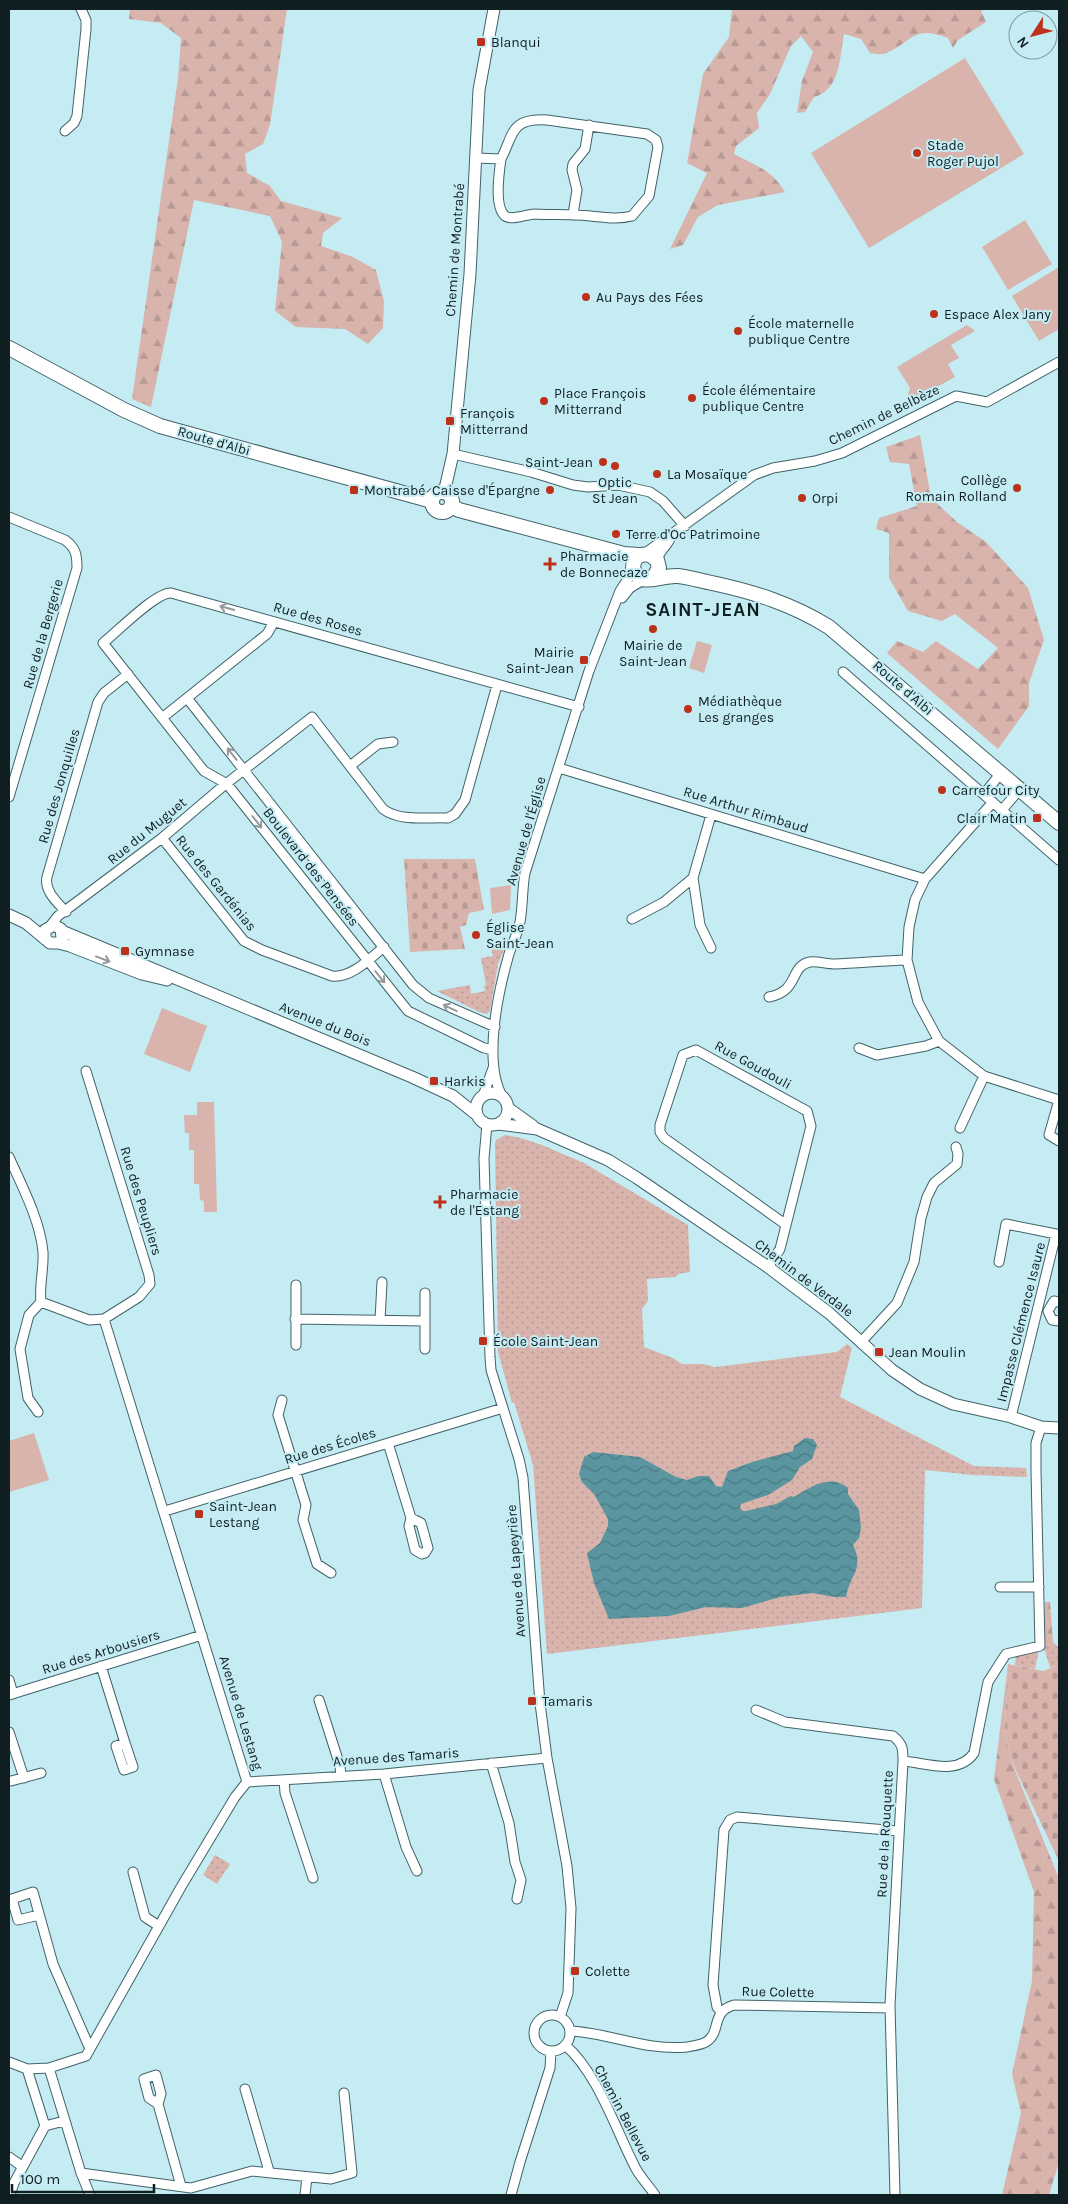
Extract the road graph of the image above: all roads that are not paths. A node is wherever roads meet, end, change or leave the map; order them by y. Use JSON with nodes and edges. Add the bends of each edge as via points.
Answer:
{"nodes":[{"id":1,"x":80,"y":9,"type":"edge"},
{"id":2,"x":494,"y":9,"type":"edge"},
{"id":3,"x":589,"y":126,"type":"junction"},
{"id":4,"x":64,"y":131,"type":"dead end"},
{"id":5,"x":476,"y":158,"type":"junction"},
{"id":6,"x":501,"y":159,"type":"junction"},
{"id":7,"x":573,"y":214,"type":"junction"},
{"id":8,"x":9,"y":348,"type":"edge"},
{"id":9,"x":1059,"y":362,"type":"edge"},
{"id":10,"x":453,"y":454,"type":"junction"},
{"id":11,"x":444,"y":492,"type":"junction"},
{"id":12,"x":432,"y":501,"type":"junction"},
{"id":13,"x":451,"y":506,"type":"junction"},
{"id":14,"x":9,"y":517,"type":"edge"},
{"id":15,"x":517,"y":526,"type":"junction"},
{"id":16,"x":685,"y":526,"type":"junction"},
{"id":17,"x":671,"y":536,"type":"junction"},
{"id":18,"x":642,"y":555,"type":"junction"},
{"id":19,"x":657,"y":561,"type":"junction"},
{"id":20,"x":640,"y":574,"type":"junction"},
{"id":21,"x":728,"y":586,"type":"junction"},
{"id":22,"x":274,"y":622,"type":"junction"},
{"id":23,"x":843,"y":672,"type":"dead end"},
{"id":24,"x":128,"y":674,"type":"junction"},
{"id":25,"x":497,"y":685,"type":"junction"},
{"id":26,"x":187,"y":698,"type":"junction"},
{"id":27,"x":578,"y":708,"type":"junction"},
{"id":28,"x":162,"y":718,"type":"junction"},
{"id":29,"x":393,"y":742,"type":"dead end"},
{"id":30,"x":350,"y":766,"type":"junction"},
{"id":31,"x":559,"y":768,"type":"junction"},
{"id":32,"x":245,"y":770,"type":"junction"},
{"id":33,"x":1001,"y":773,"type":"junction"},
{"id":34,"x":227,"y":784,"type":"junction"},
{"id":35,"x":1020,"y":789,"type":"junction"},
{"id":36,"x":984,"y":794,"type":"junction"},
{"id":37,"x":9,"y":797,"type":"edge"},
{"id":38,"x":992,"y":802,"type":"junction"},
{"id":39,"x":1002,"y":810,"type":"junction"},
{"id":40,"x":711,"y":815,"type":"junction"},
{"id":41,"x":1059,"y":823,"type":"edge"},
{"id":42,"x":162,"y":838,"type":"junction"},
{"id":43,"x":1059,"y":860,"type":"edge"},
{"id":44,"x":694,"y":878,"type":"junction"},
{"id":45,"x":925,"y":879,"type":"junction"},
{"id":46,"x":66,"y":912,"type":"junction"},
{"id":47,"x":9,"y":915,"type":"edge"},
{"id":48,"x":632,"y":919,"type":"dead end"},
{"id":49,"x":26,"y":923,"type":"junction"},
{"id":50,"x":55,"y":927,"type":"junction"},
{"id":51,"x":44,"y":938,"type":"junction"},
{"id":52,"x":58,"y":943,"type":"junction"},
{"id":53,"x":384,"y":947,"type":"junction"},
{"id":54,"x":711,"y":948,"type":"dead end"},
{"id":55,"x":907,"y":960,"type":"junction"},
{"id":56,"x":367,"y":961,"type":"junction"},
{"id":57,"x":184,"y":983,"type":"junction"},
{"id":58,"x":769,"y":997,"type":"dead end"},
{"id":59,"x":495,"y":1027,"type":"junction"},
{"id":60,"x":939,"y":1041,"type":"junction"},
{"id":61,"x":859,"y":1048,"type":"dead end"},
{"id":62,"x":494,"y":1050,"type":"junction"},
{"id":63,"x":493,"y":1068,"type":"junction"},
{"id":64,"x":86,"y":1071,"type":"dead end"},
{"id":65,"x":984,"y":1076,"type":"junction"},
{"id":66,"x":453,"y":1096,"type":"junction"},
{"id":67,"x":502,"y":1096,"type":"junction"},
{"id":68,"x":482,"y":1097,"type":"junction"},
{"id":69,"x":1059,"y":1100,"type":"edge"},
{"id":70,"x":508,"y":1108,"type":"junction"},
{"id":71,"x":478,"y":1115,"type":"junction"},
{"id":72,"x":492,"y":1124,"type":"junction"},
{"id":73,"x":960,"y":1128,"type":"dead end"},
{"id":74,"x":538,"y":1129,"type":"junction"},
{"id":75,"x":1059,"y":1141,"type":"edge"},
{"id":76,"x":956,"y":1147,"type":"dead end"},
{"id":77,"x":9,"y":1157,"type":"edge"},
{"id":78,"x":785,"y":1224,"type":"junction"},
{"id":79,"x":998,"y":1262,"type":"dead end"},
{"id":80,"x":768,"y":1268,"type":"junction"},
{"id":81,"x":382,"y":1282,"type":"dead end"},
{"id":82,"x":296,"y":1285,"type":"dead end"},
{"id":83,"x":425,"y":1293,"type":"dead end"},
{"id":84,"x":41,"y":1302,"type":"junction"},
{"id":85,"x":1059,"y":1302,"type":"edge"},
{"id":86,"x":296,"y":1318,"type":"junction"},
{"id":87,"x":104,"y":1320,"type":"junction"},
{"id":88,"x":380,"y":1320,"type":"junction"},
{"id":89,"x":425,"y":1321,"type":"junction"},
{"id":90,"x":1059,"y":1321,"type":"edge"},
{"id":91,"x":861,"y":1342,"type":"junction"},
{"id":92,"x":296,"y":1345,"type":"dead end"},
{"id":93,"x":425,"y":1349,"type":"dead end"},
{"id":94,"x":282,"y":1400,"type":"dead end"},
{"id":95,"x":503,"y":1408,"type":"junction"},
{"id":96,"x":38,"y":1412,"type":"dead end"},
{"id":97,"x":1011,"y":1417,"type":"junction"},
{"id":98,"x":1041,"y":1427,"type":"junction"},
{"id":99,"x":1059,"y":1428,"type":"edge"},
{"id":100,"x":388,"y":1443,"type":"junction"},
{"id":101,"x":296,"y":1470,"type":"junction"},
{"id":102,"x":165,"y":1510,"type":"junction"},
{"id":103,"x":412,"y":1518,"type":"dead end"},
{"id":104,"x":331,"y":1573,"type":"dead end"},
{"id":105,"x":1039,"y":1586,"type":"junction"},
{"id":106,"x":1000,"y":1587,"type":"dead end"},
{"id":107,"x":202,"y":1635,"type":"junction"},
{"id":108,"x":101,"y":1666,"type":"junction"},
{"id":109,"x":9,"y":1680,"type":"edge"},
{"id":110,"x":11,"y":1694,"type":"edge"},
{"id":111,"x":319,"y":1700,"type":"dead end"},
{"id":112,"x":756,"y":1710,"type":"dead end"},
{"id":113,"x":9,"y":1732,"type":"edge"},
{"id":114,"x":124,"y":1743,"type":"dead end"},
{"id":115,"x":547,"y":1758,"type":"junction"},
{"id":116,"x":903,"y":1761,"type":"junction"},
{"id":117,"x":492,"y":1763,"type":"junction"},
{"id":118,"x":41,"y":1773,"type":"dead end"},
{"id":119,"x":384,"y":1774,"type":"junction"},
{"id":120,"x":341,"y":1776,"type":"junction"},
{"id":121,"x":24,"y":1778,"type":"junction"},
{"id":122,"x":284,"y":1780,"type":"junction"},
{"id":123,"x":11,"y":1781,"type":"dead end"},
{"id":124,"x":247,"y":1782,"type":"junction"},
{"id":125,"x":898,"y":1831,"type":"junction"},
{"id":126,"x":417,"y":1871,"type":"dead end"},
{"id":127,"x":133,"y":1872,"type":"dead end"},
{"id":128,"x":313,"y":1878,"type":"dead end"},
{"id":129,"x":516,"y":1899,"type":"dead end"},
{"id":130,"x":40,"y":1915,"type":"dead end"},
{"id":131,"x":159,"y":1926,"type":"junction"},
{"id":132,"x":890,"y":2008,"type":"junction"},
{"id":133,"x":721,"y":2012,"type":"junction"},
{"id":134,"x":560,"y":2016,"type":"junction"},
{"id":135,"x":570,"y":2032,"type":"junction"},
{"id":136,"x":565,"y":2045,"type":"junction"},
{"id":137,"x":90,"y":2049,"type":"junction"},
{"id":138,"x":551,"y":2051,"type":"junction"},
{"id":139,"x":9,"y":2062,"type":"edge"},
{"id":140,"x":49,"y":2068,"type":"junction"},
{"id":141,"x":27,"y":2069,"type":"junction"},
{"id":142,"x":245,"y":2089,"type":"dead end"},
{"id":143,"x":344,"y":2092,"type":"dead end"},
{"id":144,"x":158,"y":2104,"type":"dead end"},
{"id":145,"x":64,"y":2121,"type":"junction"},
{"id":146,"x":45,"y":2126,"type":"junction"},
{"id":147,"x":9,"y":2157,"type":"edge"},
{"id":148,"x":23,"y":2167,"type":"junction"},
{"id":149,"x":269,"y":2172,"type":"junction"},
{"id":150,"x":81,"y":2173,"type":"junction"},
{"id":151,"x":308,"y":2177,"type":"junction"},
{"id":152,"x":181,"y":2186,"type":"junction"},
{"id":153,"x":10,"y":2195,"type":"edge"},
{"id":154,"x":90,"y":2195,"type":"edge"},
{"id":155,"x":305,"y":2195,"type":"edge"},
{"id":156,"x":511,"y":2195,"type":"edge"},
{"id":157,"x":655,"y":2195,"type":"edge"},
{"id":158,"x":895,"y":2195,"type":"edge"}],
"edges":[{"from":1,"to":4,"type":"street","via":[[86,20],[86,29],[77,116]]},
{"from":2,"to":5,"type":"street","name":"Chemin de Montrabé","via":[[479,90]]},
{"from":3,"to":6,"type":"street","via":[[547,120],[526,122],[513,132]]},
{"from":3,"to":7,"type":"street","via":[[585,149],[573,164],[576,190]]},
{"from":3,"to":7,"type":"street","via":[[651,135],[657,143],[657,158],[649,196],[632,216]]},
{"from":5,"to":6,"type":"street"},
{"from":5,"to":10,"type":"street","name":"Chemin de Montrabé","via":[[470,274]]},
{"from":6,"to":7,"type":"street","via":[[498,201],[506,217]]},
{"from":8,"to":12,"type":"main road","name":"Route d'Albi","via":[[160,426]]},
{"from":9,"to":16,"type":"street","name":"Chemin de Belbèze","via":[[986,402],[956,396],[842,453],[754,475]]},
{"from":10,"to":11,"type":"street","name":"Chemin de Montrabé"},
{"from":10,"to":16,"type":"street","via":[[573,485],[618,485],[650,492],[663,501]]},
{"from":11,"to":12,"type":"main road","via":[[434,495]]},
{"from":11,"to":13,"type":"main road","via":[[450,496]]},
{"from":12,"to":13,"type":"main road","via":[[433,507],[441,512]]},
{"from":13,"to":15,"type":"main road"},
{"from":14,"to":37,"type":"street","name":"Rue de la Bergerie","via":[[65,540],[77,555],[77,568]]},
{"from":15,"to":18,"type":"main road","via":[[624,554]]},
{"from":15,"to":20,"type":"main road","via":[[623,562]]},
{"from":16,"to":17,"type":"street","name":"Chemin de Belbèze"},
{"from":17,"to":18,"type":"street","name":"Chemin de Belbèze","via":[[666,536]]},
{"from":17,"to":19,"type":"street","name":"Chemin de Belbèze"},
{"from":18,"to":19,"type":"main road","via":[[650,554]]},
{"from":18,"to":20,"type":"main road","via":[[635,560]]},
{"from":19,"to":20,"type":"main road","via":[[658,571]]},
{"from":19,"to":21,"type":"main road","name":"Route d'Albi"},
{"from":20,"to":21,"type":"main road","name":"Route d'Albi","via":[[678,576]]},
{"from":20,"to":27,"type":"street","name":"Avenue de l'Église","via":[[620,591]]},
{"from":21,"to":33,"type":"main road","name":"Route d'Albi","via":[[774,599],[830,627]]},
{"from":22,"to":24,"type":"street","name":"Rue des Roses","one_way":true,"via":[[166,592],[103,643]]},
{"from":22,"to":25,"type":"street","name":"Rue des Roses"},
{"from":22,"to":26,"type":"street","via":[[267,634]]},
{"from":23,"to":36,"type":"street"},
{"from":24,"to":28,"type":"street","name":"Boulevard des Pensées"},
{"from":24,"to":46,"type":"street","name":"Rue des Jonquilles","via":[[98,702],[47,876],[51,894]]},
{"from":25,"to":27,"type":"street","name":"Rue des Roses"},
{"from":25,"to":30,"type":"street","via":[[465,800],[448,818],[390,814]]},
{"from":26,"to":28,"type":"street"},
{"from":32,"to":26,"type":"street","name":"Boulevard des Pensées","one_way":true},
{"from":27,"to":31,"type":"street","name":"Avenue de l'Église"},
{"from":28,"to":34,"type":"street","name":"Boulevard des Pensées","via":[[204,771]]},
{"from":29,"to":30,"type":"street","via":[[378,744]]},
{"from":30,"to":32,"type":"street","name":"Rue du Muguet","via":[[312,717]]},
{"from":31,"to":40,"type":"street","name":"Rue Arthur Rimbaud"},
{"from":31,"to":59,"type":"street","name":"Avenue de l'Église","via":[[525,873],[520,923],[502,982]]},
{"from":32,"to":34,"type":"street","name":"Rue du Muguet"},
{"from":32,"to":53,"type":"street","name":"Boulevard des Pensées"},
{"from":33,"to":35,"type":"main road","name":"Route d'Albi"},
{"from":33,"to":36,"type":"street"},
{"from":34,"to":42,"type":"street","name":"Rue du Muguet"},
{"from":34,"to":56,"type":"street","name":"Boulevard des Pensées","one_way":true},
{"from":35,"to":39,"type":"street"},
{"from":35,"to":41,"type":"main road","name":"Route d'Albi"},
{"from":36,"to":38,"type":"street"},
{"from":38,"to":39,"type":"street"},
{"from":38,"to":45,"type":"street"},
{"from":39,"to":43,"type":"street"},
{"from":40,"to":44,"type":"street"},
{"from":40,"to":45,"type":"street","name":"Rue Arthur Rimbaud"},
{"from":42,"to":46,"type":"street","name":"Rue du Muguet"},
{"from":42,"to":56,"type":"street","name":"Rue des Gardénias","via":[[235,932],[250,946],[332,976],[349,974]]},
{"from":44,"to":48,"type":"street","via":[[664,902]]},
{"from":44,"to":54,"type":"street","via":[[700,925]]},
{"from":45,"to":55,"type":"street","via":[[913,909]]},
{"from":46,"to":50,"type":"street","name":"Rue du Muguet"},
{"from":47,"to":49,"type":"street"},
{"from":49,"to":50,"type":"street","name":"Avenue du Bois"},
{"from":49,"to":51,"type":"street"},
{"from":50,"to":51,"type":"street","via":[[45,930]]},
{"from":50,"to":52,"type":"street","via":[[62,938]]},
{"from":50,"to":57,"type":"street","name":"Avenue du Bois"},
{"from":51,"to":52,"type":"street","via":[[50,944]]},
{"from":52,"to":57,"type":"street","name":"Avenue du Bois","one_way":true,"via":[[142,974]]},
{"from":53,"to":56,"type":"street","name":"Rue des Gardénias"},
{"from":59,"to":53,"type":"street","name":"Boulevard des Pensées","one_way":true,"via":[[429,998]]},
{"from":55,"to":58,"type":"street","via":[[810,962],[798,968],[789,988],[782,994]]},
{"from":55,"to":60,"type":"street","via":[[918,1002]]},
{"from":56,"to":62,"type":"street","name":"Boulevard des Pensées","one_way":true,"via":[[408,1011]]},
{"from":57,"to":66,"type":"street","name":"Avenue du Bois"},
{"from":59,"to":62,"type":"street","name":"Avenue de l'Église"},
{"from":60,"to":61,"type":"street","via":[[877,1055]]},
{"from":60,"to":65,"type":"street"},
{"from":62,"to":63,"type":"street","name":"Avenue de l'Église"},
{"from":63,"to":67,"type":"street","name":"Avenue de l'Église"},
{"from":63,"to":68,"type":"street","name":"Avenue de l'Église"},
{"from":64,"to":87,"type":"street","name":"Rue des Peupliers","via":[[150,1284],[139,1296]]},
{"from":65,"to":69,"type":"street"},
{"from":65,"to":73,"type":"street"},
{"from":66,"to":68,"type":"street","name":"Avenue du Bois"},
{"from":66,"to":71,"type":"street","name":"Avenue du Bois"},
{"from":67,"to":68,"type":"street","via":[[496,1093]]},
{"from":67,"to":70,"type":"street"},
{"from":68,"to":71,"type":"street","via":[[477,1106]]},
{"from":69,"to":75,"type":"street","via":[[1049,1135]]},
{"from":70,"to":72,"type":"street","via":[[507,1116]]},
{"from":70,"to":74,"type":"street","name":"Chemin de Verdale"},
{"from":71,"to":72,"type":"street"},
{"from":72,"to":74,"type":"street","name":"Chemin de Verdale"},
{"from":72,"to":95,"type":"street","name":"Avenue de Lapeyrière","via":[[484,1158],[490,1357]]},
{"from":74,"to":80,"type":"street","name":"Chemin de Verdale","via":[[608,1160]]},
{"from":76,"to":91,"type":"street","via":[[957,1164],[934,1183],[927,1197],[914,1262],[897,1303]]},
{"from":77,"to":84,"type":"street","via":[[40,1232]]},
{"from":78,"to":78,"type":"street","name":"Rue Goudouli","via":[[811,1126],[807,1111],[696,1050],[683,1055],[660,1132]]},
{"from":78,"to":80,"type":"street","name":"Rue Goudouli","via":[[780,1249]]},
{"from":79,"to":97,"type":"street","name":"Impasse Clémence Isaure","via":[[1006,1224],[1056,1234]]},
{"from":80,"to":91,"type":"street","name":"Chemin de Verdale"},
{"from":81,"to":88,"type":"street"},
{"from":82,"to":86,"type":"street"},
{"from":83,"to":89,"type":"street"},
{"from":84,"to":87,"type":"street","via":[[89,1320]]},
{"from":84,"to":96,"type":"street","via":[[29,1315],[20,1349],[28,1398]]},
{"from":85,"to":90,"type":"street","via":[[1054,1302],[1048,1310],[1052,1320]]},
{"from":86,"to":88,"type":"street"},
{"from":86,"to":92,"type":"street"},
{"from":87,"to":102,"type":"street","name":"Avenue de Lestang"},
{"from":88,"to":89,"type":"street"},
{"from":89,"to":93,"type":"street"},
{"from":91,"to":97,"type":"street","name":"Chemin de Verdale","via":[[904,1380],[936,1398]]},
{"from":94,"to":101,"type":"street","via":[[278,1415]]},
{"from":95,"to":100,"type":"street","name":"Rue des Écoles"},
{"from":95,"to":115,"type":"street","name":"Avenue de Lapeyrière","via":[[523,1478],[534,1642]]},
{"from":97,"to":98,"type":"street","name":"Chemin de Verdale"},
{"from":98,"to":99,"type":"street","name":"Chemin de Verdale"},
{"from":98,"to":105,"type":"street","name":"Rue de la Rouquette","via":[[1036,1443]]},
{"from":100,"to":101,"type":"street","name":"Rue des Écoles"},
{"from":100,"to":103,"type":"street"},
{"from":101,"to":102,"type":"street","name":"Rue des Écoles"},
{"from":101,"to":104,"type":"street","via":[[306,1505],[303,1520],[316,1564]]},
{"from":102,"to":107,"type":"street","name":"Avenue de Lestang"},
{"from":105,"to":106,"type":"street"},
{"from":105,"to":116,"type":"street","name":"Rue de la Rouquette","via":[[1040,1646],[1006,1654],[996,1668],[988,1682],[974,1753],[969,1760],[955,1767]]},
{"from":107,"to":108,"type":"street","name":"Rue des Arbousiers"},
{"from":107,"to":124,"type":"street","name":"Avenue de Lestang"},
{"from":108,"to":110,"type":"street","name":"Rue des Arbousiers"},
{"from":108,"to":114,"type":"street"},
{"from":109,"to":110,"type":"street"},
{"from":111,"to":120,"type":"street"},
{"from":112,"to":116,"type":"street","via":[[785,1722],[893,1736],[903,1747]]},
{"from":113,"to":121,"type":"street"},
{"from":115,"to":117,"type":"street","name":"Avenue des Tamaris"},
{"from":115,"to":134,"type":"street","name":"Avenue de Lapeyrière","via":[[567,1866],[571,1908],[568,1993]]},
{"from":116,"to":125,"type":"street","name":"Rue de la Rouquette"},
{"from":117,"to":119,"type":"street","name":"Avenue des Tamaris"},
{"from":117,"to":129,"type":"street","via":[[521,1880]]},
{"from":118,"to":121,"type":"street"},
{"from":119,"to":120,"type":"street","name":"Avenue des Tamaris"},
{"from":119,"to":126,"type":"street","via":[[406,1847]]},
{"from":120,"to":122,"type":"street","name":"Avenue des Tamaris"},
{"from":121,"to":123,"type":"street"},
{"from":122,"to":124,"type":"street","name":"Avenue des Tamaris"},
{"from":122,"to":128,"type":"street"},
{"from":124,"to":131,"type":"street","name":"Avenue de Lestang"},
{"from":125,"to":132,"type":"street","name":"Rue de la Rouquette"},
{"from":125,"to":133,"type":"street","via":[[737,1816],[730,1820],[724,1830],[714,1985],[716,2008]]},
{"from":127,"to":131,"type":"street","via":[[145,1917]]},
{"from":130,"to":137,"type":"street","via":[[53,1964]]},
{"from":131,"to":137,"type":"street","name":"Avenue de Lestang"},
{"from":132,"to":133,"type":"street","name":"Rue Colette","via":[[734,2005]]},
{"from":132,"to":158,"type":"street","name":"Rue de la Rouquette"},
{"from":133,"to":135,"type":"street","via":[[711,2036],[696,2046],[652,2047]]},
{"from":134,"to":135,"type":"street"},
{"from":134,"to":138,"type":"street","via":[[545,2016],[534,2028],[537,2043]]},
{"from":135,"to":136,"type":"street"},
{"from":136,"to":138,"type":"street"},
{"from":136,"to":157,"type":"street","name":"Chemin Bellevue","via":[[590,2077],[636,2170]]},
{"from":137,"to":140,"type":"street","name":"Avenue de Lestang","via":[[86,2056]]},
{"from":138,"to":156,"type":"street","via":[[550,2068]]},
{"from":139,"to":141,"type":"street"},
{"from":140,"to":141,"type":"street","name":"Avenue de Lestang"},
{"from":140,"to":145,"type":"street"},
{"from":141,"to":146,"type":"street"},
{"from":142,"to":149,"type":"street"},
{"from":143,"to":151,"type":"street","via":[[352,2173],[331,2179]]},
{"from":144,"to":152,"type":"street"},
{"from":145,"to":146,"type":"street"},
{"from":145,"to":150,"type":"street"},
{"from":146,"to":148,"type":"street"},
{"from":147,"to":148,"type":"street"},
{"from":148,"to":153,"type":"street"},
{"from":149,"to":151,"type":"street"},
{"from":149,"to":152,"type":"street","via":[[252,2171],[191,2188]]},
{"from":150,"to":152,"type":"street"},
{"from":150,"to":154,"type":"street"},
{"from":151,"to":155,"type":"street"}]}
